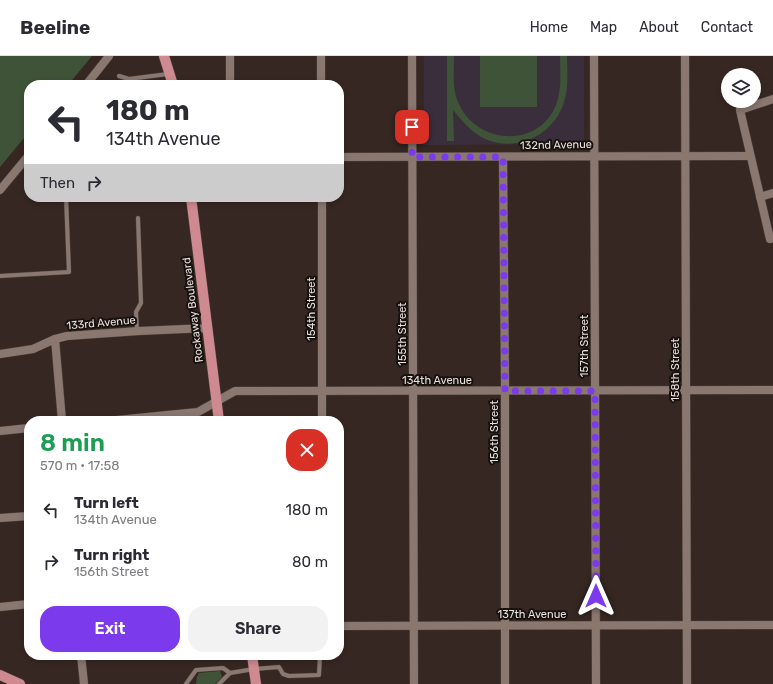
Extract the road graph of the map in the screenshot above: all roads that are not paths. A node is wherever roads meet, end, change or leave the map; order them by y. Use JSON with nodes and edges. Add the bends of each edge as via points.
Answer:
{"nodes":[{"id":1,"x":109,"y":56,"type":"edge"},
{"id":2,"x":164,"y":56,"type":"edge"},
{"id":3,"x":230,"y":56,"type":"edge"},
{"id":4,"x":321,"y":56,"type":"edge"},
{"id":5,"x":412,"y":56,"type":"edge"},
{"id":6,"x":594,"y":56,"type":"edge"},
{"id":7,"x":685,"y":56,"type":"edge"},
{"id":8,"x":171,"y":73,"type":"junction"},
{"id":9,"x":118,"y":76,"type":"dead end"},
{"id":10,"x":90,"y":80,"type":"edge"},
{"id":11,"x":172,"y":80,"type":"edge"},
{"id":12,"x":230,"y":80,"type":"edge"},
{"id":13,"x":321,"y":80,"type":"edge"},
{"id":14,"x":773,"y":99,"type":"edge"},
{"id":15,"x":594,"y":156,"type":"junction"},
{"id":16,"x":686,"y":156,"type":"junction"},
{"id":17,"x":750,"y":156,"type":"junction"},
{"id":18,"x":344,"y":157,"type":"edge"},
{"id":19,"x":412,"y":157,"type":"junction"},
{"id":20,"x":503,"y":157,"type":"junction"},
{"id":21,"x":24,"y":161,"type":"edge"},
{"id":22,"x":0,"y":190,"type":"edge"},
{"id":23,"x":773,"y":193,"type":"edge"},
{"id":24,"x":760,"y":197,"type":"junction"},
{"id":25,"x":66,"y":202,"type":"edge"},
{"id":26,"x":192,"y":202,"type":"edge"},
{"id":27,"x":322,"y":202,"type":"edge"},
{"id":28,"x":138,"y":218,"type":"dead end"},
{"id":29,"x":770,"y":239,"type":"dead end"},
{"id":30,"x":0,"y":276,"type":"edge"},
{"id":31,"x":207,"y":328,"type":"junction"},
{"id":32,"x":137,"y":331,"type":"junction"},
{"id":33,"x":55,"y":339,"type":"junction"},
{"id":34,"x":0,"y":354,"type":"edge"},
{"id":35,"x":686,"y":390,"type":"junction"},
{"id":36,"x":773,"y":390,"type":"edge"},
{"id":37,"x":413,"y":391,"type":"junction"},
{"id":38,"x":505,"y":391,"type":"junction"},
{"id":39,"x":595,"y":391,"type":"junction"},
{"id":40,"x":322,"y":392,"type":"junction"},
{"id":41,"x":217,"y":403,"type":"junction"},
{"id":42,"x":195,"y":412,"type":"junction"},
{"id":43,"x":62,"y":416,"type":"edge"},
{"id":44,"x":156,"y":416,"type":"edge"},
{"id":45,"x":195,"y":416,"type":"edge"},
{"id":46,"x":218,"y":416,"type":"edge"},
{"id":47,"x":322,"y":416,"type":"edge"},
{"id":48,"x":24,"y":429,"type":"edge"},
{"id":49,"x":0,"y":431,"type":"edge"},
{"id":50,"x":24,"y":516,"type":"edge"},
{"id":51,"x":0,"y":518,"type":"edge"},
{"id":52,"x":24,"y":605,"type":"edge"},
{"id":53,"x":0,"y":607,"type":"edge"},
{"id":54,"x":414,"y":625,"type":"junction"},
{"id":55,"x":505,"y":625,"type":"junction"},
{"id":56,"x":596,"y":625,"type":"junction"},
{"id":57,"x":687,"y":625,"type":"junction"},
{"id":58,"x":773,"y":625,"type":"edge"},
{"id":59,"x":344,"y":626,"type":"edge"},
{"id":60,"x":82,"y":660,"type":"edge"},
{"id":61,"x":253,"y":660,"type":"edge"},
{"id":62,"x":320,"y":660,"type":"edge"},
{"id":63,"x":254,"y":669,"type":"junction"},
{"id":64,"x":230,"y":673,"type":"junction"},
{"id":65,"x":0,"y":675,"type":"edge"},
{"id":66,"x":20,"y":684,"type":"edge"},
{"id":67,"x":84,"y":684,"type":"edge"},
{"id":68,"x":186,"y":684,"type":"edge"},
{"id":69,"x":219,"y":684,"type":"edge"},
{"id":70,"x":256,"y":684,"type":"edge"},
{"id":71,"x":414,"y":684,"type":"edge"},
{"id":72,"x":505,"y":684,"type":"edge"},
{"id":73,"x":596,"y":684,"type":"edge"},
{"id":74,"x":687,"y":684,"type":"edge"}],
"edges":[{"from":1,"to":10,"type":"street"},
{"from":2,"to":8,"type":"main road"},
{"from":3,"to":12,"type":"street"},
{"from":4,"to":13,"type":"street"},
{"from":5,"to":19,"type":"street","name":"155th Street"},
{"from":6,"to":15,"type":"street","name":"157th Street"},
{"from":7,"to":16,"type":"street","name":"158th Street"},
{"from":8,"to":9,"type":"lane","via":[[129,79]]},
{"from":8,"to":11,"type":"main road"},
{"from":14,"to":17,"type":"street","via":[[740,110]]},
{"from":15,"to":16,"type":"street","name":"132nd Avenue"},
{"from":15,"to":20,"type":"street","name":"132nd Avenue"},
{"from":15,"to":39,"type":"street","name":"157th Street"},
{"from":16,"to":17,"type":"street","name":"132nd Avenue"},
{"from":16,"to":35,"type":"street","name":"158th Street"},
{"from":17,"to":24,"type":"street"},
{"from":18,"to":19,"type":"street","name":"132nd Avenue"},
{"from":19,"to":20,"type":"street","name":"132nd Avenue"},
{"from":19,"to":37,"type":"street","name":"155th Street"},
{"from":20,"to":38,"type":"street","name":"156th Street"},
{"from":21,"to":22,"type":"street"},
{"from":23,"to":24,"type":"street"},
{"from":24,"to":29,"type":"street"},
{"from":25,"to":30,"type":"lane","via":[[70,272]]},
{"from":26,"to":31,"type":"main road","name":"Rockaway Boulevard"},
{"from":27,"to":40,"type":"street","name":"154th Street"},
{"from":28,"to":32,"type":"lane","via":[[140,303],[136,312]]},
{"from":31,"to":32,"type":"street","name":"133rd Avenue"},
{"from":31,"to":41,"type":"main road","name":"Rockaway Boulevard"},
{"from":32,"to":33,"type":"street","name":"133rd Avenue"},
{"from":33,"to":34,"type":"street","name":"133rd Avenue","via":[[34,349]]},
{"from":33,"to":43,"type":"street"},
{"from":35,"to":36,"type":"street","name":"134th Avenue"},
{"from":35,"to":39,"type":"street","name":"134th Avenue"},
{"from":35,"to":57,"type":"street","name":"158th Street"},
{"from":37,"to":38,"type":"street","name":"134th Avenue"},
{"from":37,"to":40,"type":"street","name":"134th Avenue"},
{"from":37,"to":54,"type":"street","name":"155th Street"},
{"from":38,"to":39,"type":"street","name":"134th Avenue"},
{"from":38,"to":55,"type":"street","name":"156th Street"},
{"from":39,"to":56,"type":"street","name":"157th Street"},
{"from":40,"to":41,"type":"street","name":"134th Avenue","via":[[235,391]]},
{"from":40,"to":47,"type":"street","name":"154th Street"},
{"from":41,"to":42,"type":"street","name":"134th Avenue"},
{"from":41,"to":46,"type":"main road","name":"Rockaway Boulevard"},
{"from":42,"to":44,"type":"street","name":"134th Avenue"},
{"from":42,"to":45,"type":"lane"},
{"from":48,"to":49,"type":"street"},
{"from":50,"to":51,"type":"street"},
{"from":52,"to":53,"type":"street"},
{"from":54,"to":55,"type":"street","name":"137th Avenue"},
{"from":54,"to":59,"type":"street","name":"137th Avenue"},
{"from":54,"to":71,"type":"street","name":"155th Street"},
{"from":55,"to":56,"type":"street","name":"137th Avenue"},
{"from":55,"to":72,"type":"street","name":"156th Street"},
{"from":56,"to":57,"type":"street","name":"137th Avenue"},
{"from":56,"to":73,"type":"street","name":"157th Street"},
{"from":57,"to":58,"type":"street","name":"137th Avenue"},
{"from":57,"to":74,"type":"street","name":"158th Street"},
{"from":60,"to":67,"type":"street"},
{"from":61,"to":63,"type":"main road"},
{"from":62,"to":63,"type":"lane","via":[[319,675],[289,676],[283,674],[279,667]]},
{"from":63,"to":64,"type":"lane"},
{"from":63,"to":70,"type":"main road"},
{"from":64,"to":68,"type":"lane","via":[[223,668],[196,670]]},
{"from":64,"to":69,"type":"lane"},
{"from":65,"to":66,"type":"main road"}]}
